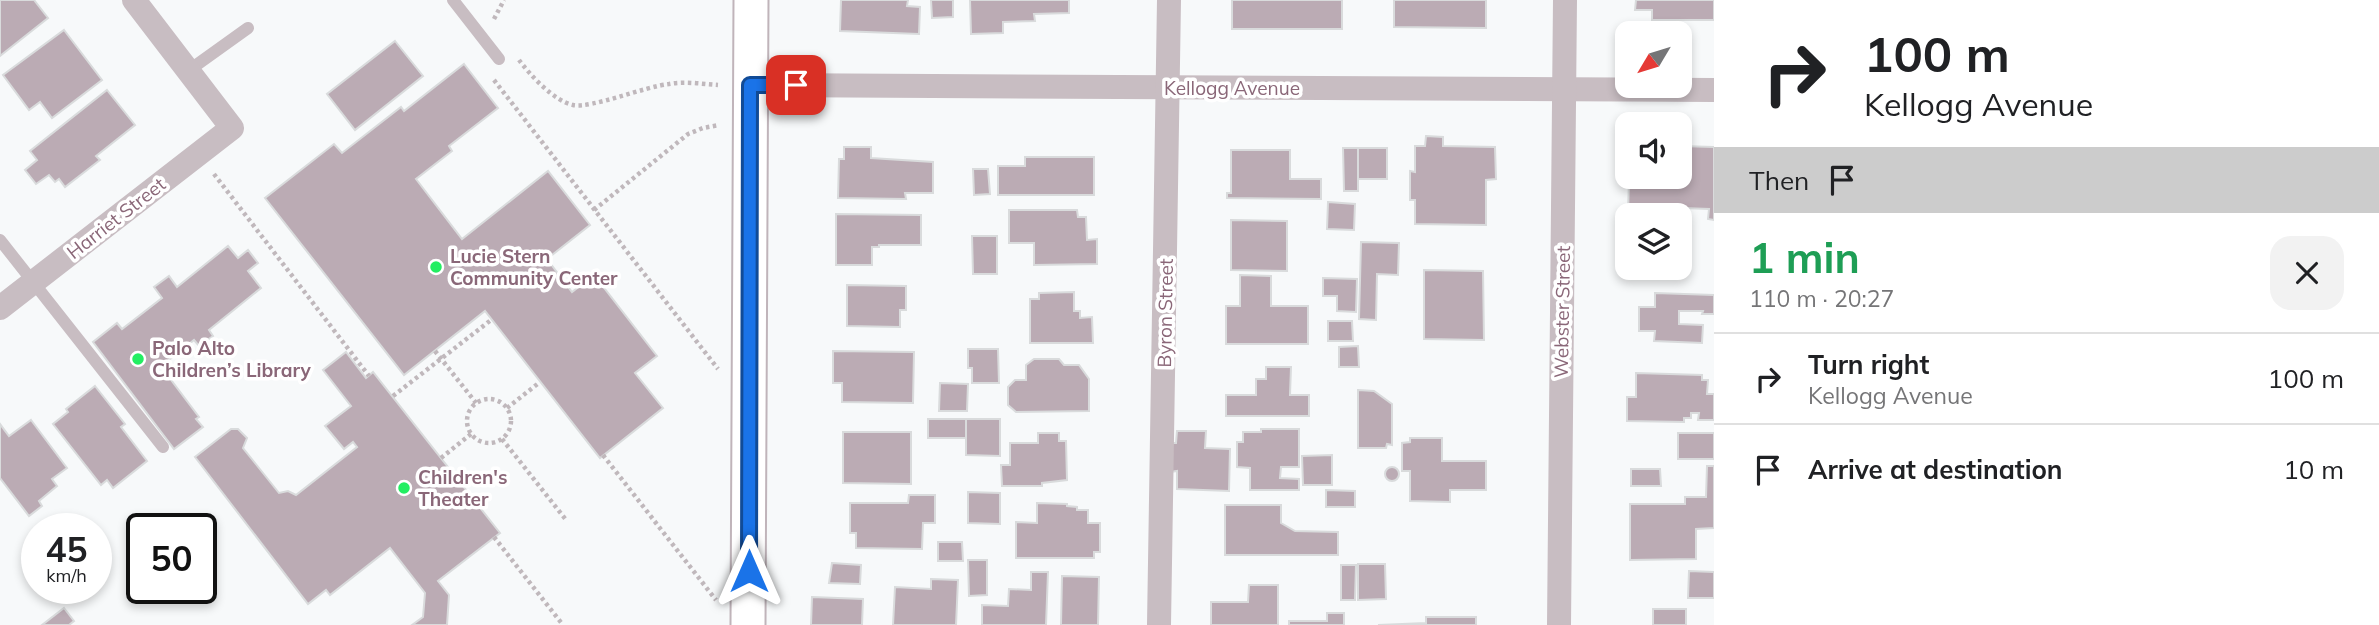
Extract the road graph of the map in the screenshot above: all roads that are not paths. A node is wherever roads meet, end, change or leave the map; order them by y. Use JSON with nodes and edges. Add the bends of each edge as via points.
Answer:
{"nodes":[{"id":1,"x":134,"y":0,"type":"edge"},
{"id":2,"x":453,"y":0,"type":"edge"},
{"id":3,"x":751,"y":0,"type":"edge"},
{"id":4,"x":1169,"y":0,"type":"edge"},
{"id":5,"x":1565,"y":0,"type":"edge"},
{"id":6,"x":248,"y":28,"type":"dead end"},
{"id":7,"x":499,"y":59,"type":"road end"},
{"id":8,"x":188,"y":71,"type":"junction"},
{"id":9,"x":750,"y":85,"type":"junction"},
{"id":10,"x":1169,"y":88,"type":"junction"},
{"id":11,"x":1564,"y":88,"type":"junction"},
{"id":12,"x":1714,"y":90,"type":"edge"},
{"id":13,"x":0,"y":240,"type":"edge"},
{"id":14,"x":33,"y":282,"type":"junction"},
{"id":15,"x":0,"y":307,"type":"edge"},
{"id":16,"x":163,"y":447,"type":"dead end"},
{"id":17,"x":748,"y":625,"type":"edge"},
{"id":18,"x":1159,"y":625,"type":"edge"},
{"id":19,"x":1559,"y":625,"type":"edge"}],
"edges":[{"from":1,"to":8,"type":"street"},
{"from":2,"to":7,"type":"lane"},
{"from":3,"to":9,"type":"main road"},
{"from":4,"to":10,"type":"street","name":"Byron Street"},
{"from":5,"to":11,"type":"street","name":"Webster Street"},
{"from":6,"to":8,"type":"lane"},
{"from":8,"to":14,"type":"street","name":"Harriet Street","via":[[232,128]]},
{"from":9,"to":10,"type":"street","name":"Kellogg Avenue"},
{"from":9,"to":17,"type":"main road"},
{"from":10,"to":11,"type":"street","name":"Kellogg Avenue"},
{"from":10,"to":18,"type":"street","name":"Byron Street"},
{"from":11,"to":12,"type":"street","name":"Kellogg Avenue"},
{"from":11,"to":19,"type":"street","name":"Webster Street"},
{"from":13,"to":14,"type":"lane"},
{"from":14,"to":15,"type":"street","name":"Harriet Street"},
{"from":14,"to":16,"type":"lane"}]}
